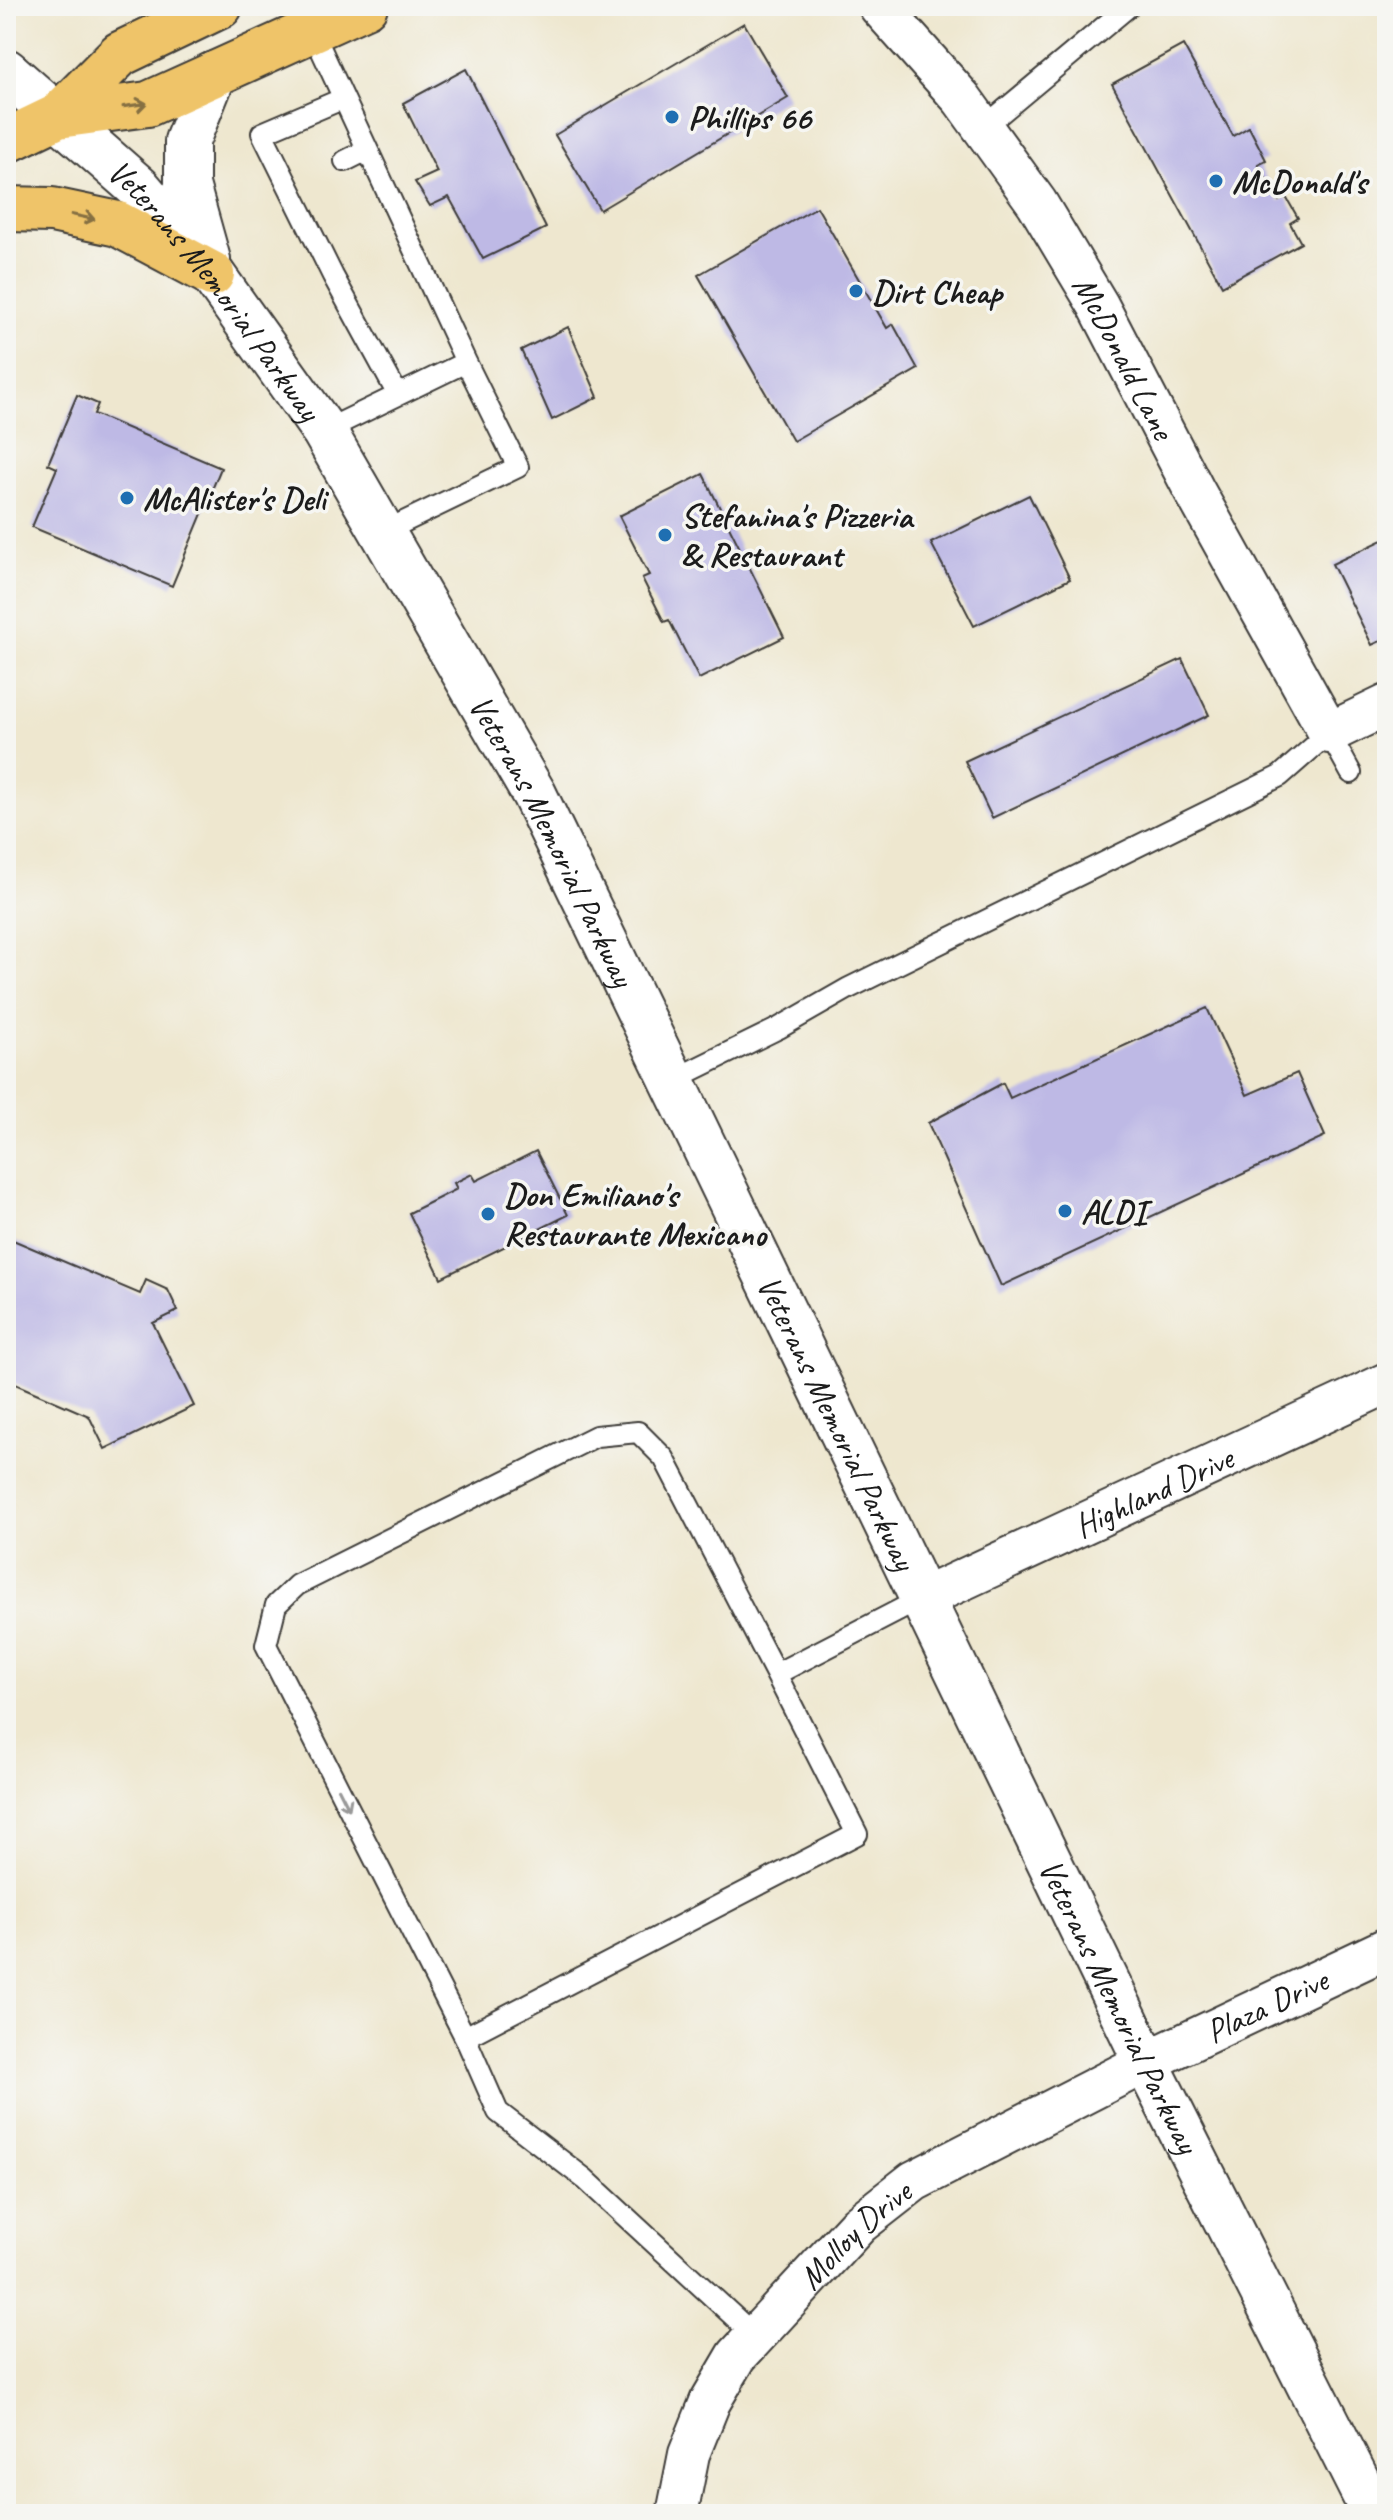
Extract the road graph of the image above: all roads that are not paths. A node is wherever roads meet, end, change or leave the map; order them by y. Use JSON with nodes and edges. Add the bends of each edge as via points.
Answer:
{"nodes":[{"id":1,"x":220,"y":6,"type":"edge"},
{"id":2,"x":365,"y":6,"type":"edge"},
{"id":3,"x":879,"y":6,"type":"edge"},
{"id":4,"x":1129,"y":6,"type":"edge"},
{"id":5,"x":312,"y":30,"type":"junction"},
{"id":6,"x":6,"y":71,"type":"edge"},
{"id":7,"x":214,"y":74,"type":"junction"},
{"id":8,"x":342,"y":99,"type":"junction"},
{"id":9,"x":58,"y":116,"type":"junction"},
{"id":10,"x":983,"y":128,"type":"junction"},
{"id":11,"x":6,"y":141,"type":"edge"},
{"id":12,"x":367,"y":150,"type":"junction"},
{"id":13,"x":345,"y":161,"type":"dead end"},
{"id":14,"x":6,"y":209,"type":"edge"},
{"id":15,"x":212,"y":274,"type":"junction"},
{"id":16,"x":466,"y":362,"type":"junction"},
{"id":17,"x":398,"y":395,"type":"junction"},
{"id":18,"x":324,"y":431,"type":"junction"},
{"id":19,"x":383,"y":532,"type":"junction"},
{"id":20,"x":1387,"y":705,"type":"edge"},
{"id":21,"x":1329,"y":733,"type":"junction"},
{"id":22,"x":1351,"y":773,"type":"dead end"},
{"id":23,"x":675,"y":1079,"type":"junction"},
{"id":24,"x":1387,"y":1383,"type":"edge"},
{"id":25,"x":921,"y":1599,"type":"junction"},
{"id":26,"x":776,"y":1674,"type":"junction"},
{"id":27,"x":1387,"y":1948,"type":"edge"},
{"id":28,"x":465,"y":2037,"type":"junction"},
{"id":29,"x":1146,"y":2062,"type":"junction"},
{"id":30,"x":756,"y":2337,"type":"junction"},
{"id":31,"x":677,"y":2514,"type":"edge"},
{"id":32,"x":1374,"y":2514,"type":"edge"}],
"edges":[{"from":1,"to":9,"type":"main road","via":[[120,54]]},
{"from":2,"to":5,"type":"main road"},
{"from":3,"to":10,"type":"street","name":"McDonald Lane"},
{"from":4,"to":10,"type":"lane"},
{"from":5,"to":7,"type":"main road"},
{"from":5,"to":8,"type":"lane"},
{"from":6,"to":9,"type":"street","name":"Veterans Memorial Parkway"},
{"from":9,"to":7,"type":"main road","one_way":true,"via":[[148,104]]},
{"from":7,"to":15,"type":"street","via":[[187,141],[187,185]]},
{"from":8,"to":12,"type":"lane"},
{"from":8,"to":17,"type":"lane","via":[[262,133],[297,186]]},
{"from":9,"to":11,"type":"main road"},
{"from":9,"to":15,"type":"street","name":"Veterans Memorial Parkway","via":[[139,188]]},
{"from":10,"to":21,"type":"street","name":"McDonald Lane","via":[[1037,203],[1098,305]]},
{"from":12,"to":13,"type":"lane"},
{"from":12,"to":16,"type":"lane","via":[[399,242]]},
{"from":14,"to":15,"type":"main road","one_way":true,"via":[[52,210],[118,224]]},
{"from":15,"to":18,"type":"street","name":"Veterans Memorial Parkway"},
{"from":16,"to":17,"type":"lane"},
{"from":16,"to":19,"type":"lane","via":[[518,467]]},
{"from":17,"to":18,"type":"lane"},
{"from":18,"to":19,"type":"street","name":"Veterans Memorial Parkway"},
{"from":19,"to":23,"type":"street","name":"Veterans Memorial Parkway","via":[[534,794]]},
{"from":20,"to":21,"type":"street"},
{"from":21,"to":22,"type":"lane","name":"McDonald Lane"},
{"from":21,"to":23,"type":"lane","via":[[1280,776]]},
{"from":23,"to":25,"type":"street","name":"Veterans Memorial Parkway"},
{"from":24,"to":25,"type":"street","name":"Highland Drive"},
{"from":25,"to":26,"type":"lane"},
{"from":25,"to":29,"type":"street","name":"Veterans Memorial Parkway"},
{"from":26,"to":28,"type":"lane","via":[[857,1834]]},
{"from":26,"to":28,"type":"lane","one_way":true,"via":[[664,1458],[638,1432],[596,1436],[297,1585],[276,1605],[266,1645]]},
{"from":27,"to":29,"type":"street","name":"Plaza Drive"},
{"from":28,"to":30,"type":"lane","via":[[498,2112],[585,2179]]},
{"from":29,"to":30,"type":"street","name":"Molloy Drive","via":[[914,2181],[859,2224]]},
{"from":29,"to":32,"type":"street","name":"Veterans Memorial Parkway"},
{"from":30,"to":31,"type":"street","name":"Molloy Drive","via":[[737,2356],[710,2402],[689,2454]]}]}
